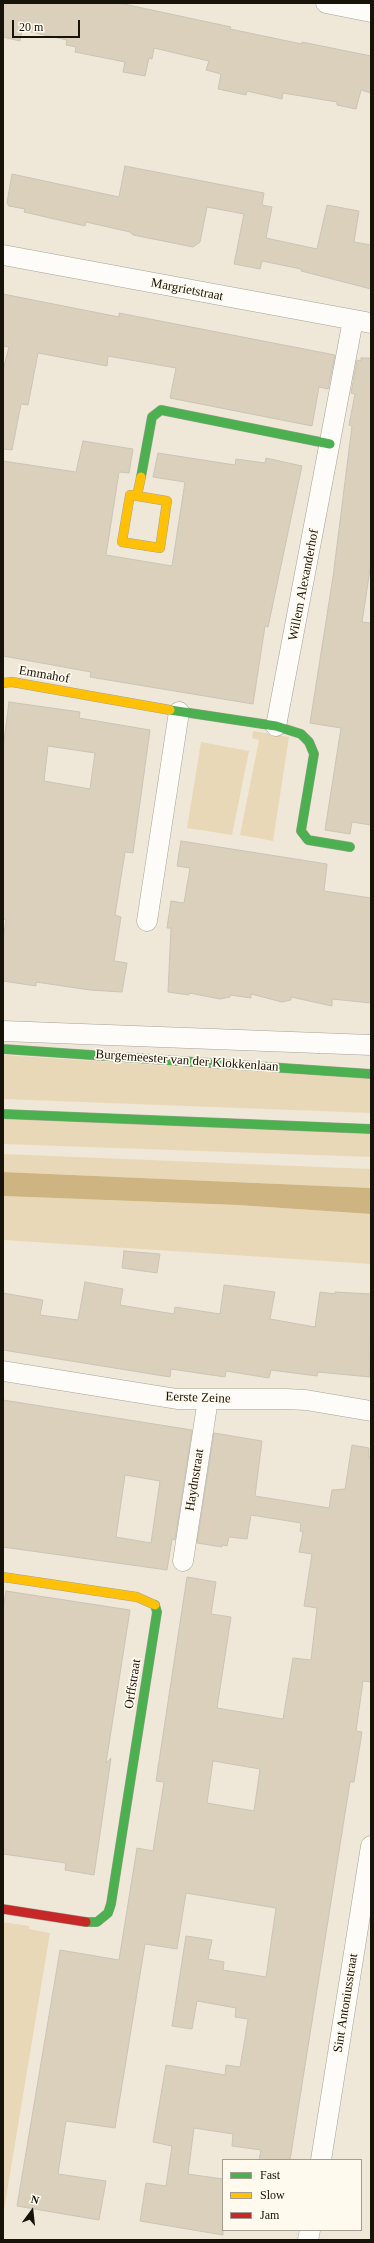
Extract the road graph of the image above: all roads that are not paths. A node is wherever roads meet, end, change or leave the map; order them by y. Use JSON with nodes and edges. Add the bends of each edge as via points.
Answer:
{"nodes":[{"id":1,"x":326,"y":3,"type":"edge"},
{"id":2,"x":371,"y":12,"type":"edge"},
{"id":3,"x":3,"y":255,"type":"edge"},
{"id":4,"x":362,"y":321,"type":"edge"},
{"id":5,"x":330,"y":444,"type":"junction"},
{"id":6,"x":137,"y":496,"type":"junction"},
{"id":7,"x":3,"y":683,"type":"edge"},
{"id":8,"x":179,"y":712,"type":"junction"},
{"id":9,"x":276,"y":726,"type":"junction"},
{"id":10,"x":350,"y":847,"type":"dead end"},
{"id":11,"x":147,"y":921,"type":"dead end"},
{"id":12,"x":3,"y":1031,"type":"edge"},
{"id":13,"x":371,"y":1045,"type":"edge"},
{"id":14,"x":3,"y":1049,"type":"edge"},
{"id":15,"x":371,"y":1074,"type":"edge"},
{"id":16,"x":3,"y":1114,"type":"edge"},
{"id":17,"x":371,"y":1129,"type":"edge"},
{"id":18,"x":3,"y":1371,"type":"edge"},
{"id":19,"x":208,"y":1399,"type":"junction"},
{"id":20,"x":371,"y":1411,"type":"edge"},
{"id":21,"x":183,"y":1560,"type":"dead end"},
{"id":22,"x":3,"y":1577,"type":"edge"},
{"id":23,"x":371,"y":1846,"type":"edge"},
{"id":24,"x":3,"y":1909,"type":"edge"},
{"id":25,"x":321,"y":2159,"type":"edge"}],
"edges":[{"from":1,"to":2,"type":"street"},
{"from":3,"to":4,"type":"street","name":"Margrietstraat"},
{"from":4,"to":5,"type":"street","name":"Willem Alexanderhof"},
{"from":5,"to":6,"type":"street","via":[[161,410],[152,417]]},
{"from":5,"to":9,"type":"street","name":"Willem Alexanderhof"},
{"from":6,"to":6,"type":"street","via":[[167,501],[160,548],[122,542],[130,495]]},
{"from":7,"to":8,"type":"street","name":"Emmahof","via":[[12,682]]},
{"from":8,"to":9,"type":"street"},
{"from":8,"to":11,"type":"street"},
{"from":9,"to":10,"type":"street","via":[[301,734],[309,742],[314,754],[301,831],[308,840]]},
{"from":12,"to":13,"type":"street","name":"Burgemeester van der Klokkenlaan"},
{"from":14,"to":15,"type":"street","name":"Burgemeester van der Klokkenlaan"},
{"from":16,"to":17,"type":"street"},
{"from":18,"to":19,"type":"street","name":"Eerste Zeine","via":[[177,1400]]},
{"from":19,"to":20,"type":"street","name":"Eerste Zeine","via":[[306,1400]]},
{"from":19,"to":21,"type":"street","name":"Haydnstraat"},
{"from":22,"to":24,"type":"street","name":"Orffstraat","via":[[138,1597],[155,1604],[157,1612],[108,1913],[103,1919],[85,1922]]},
{"from":23,"to":25,"type":"street","name":"Sint Antoniusstraat"}]}
